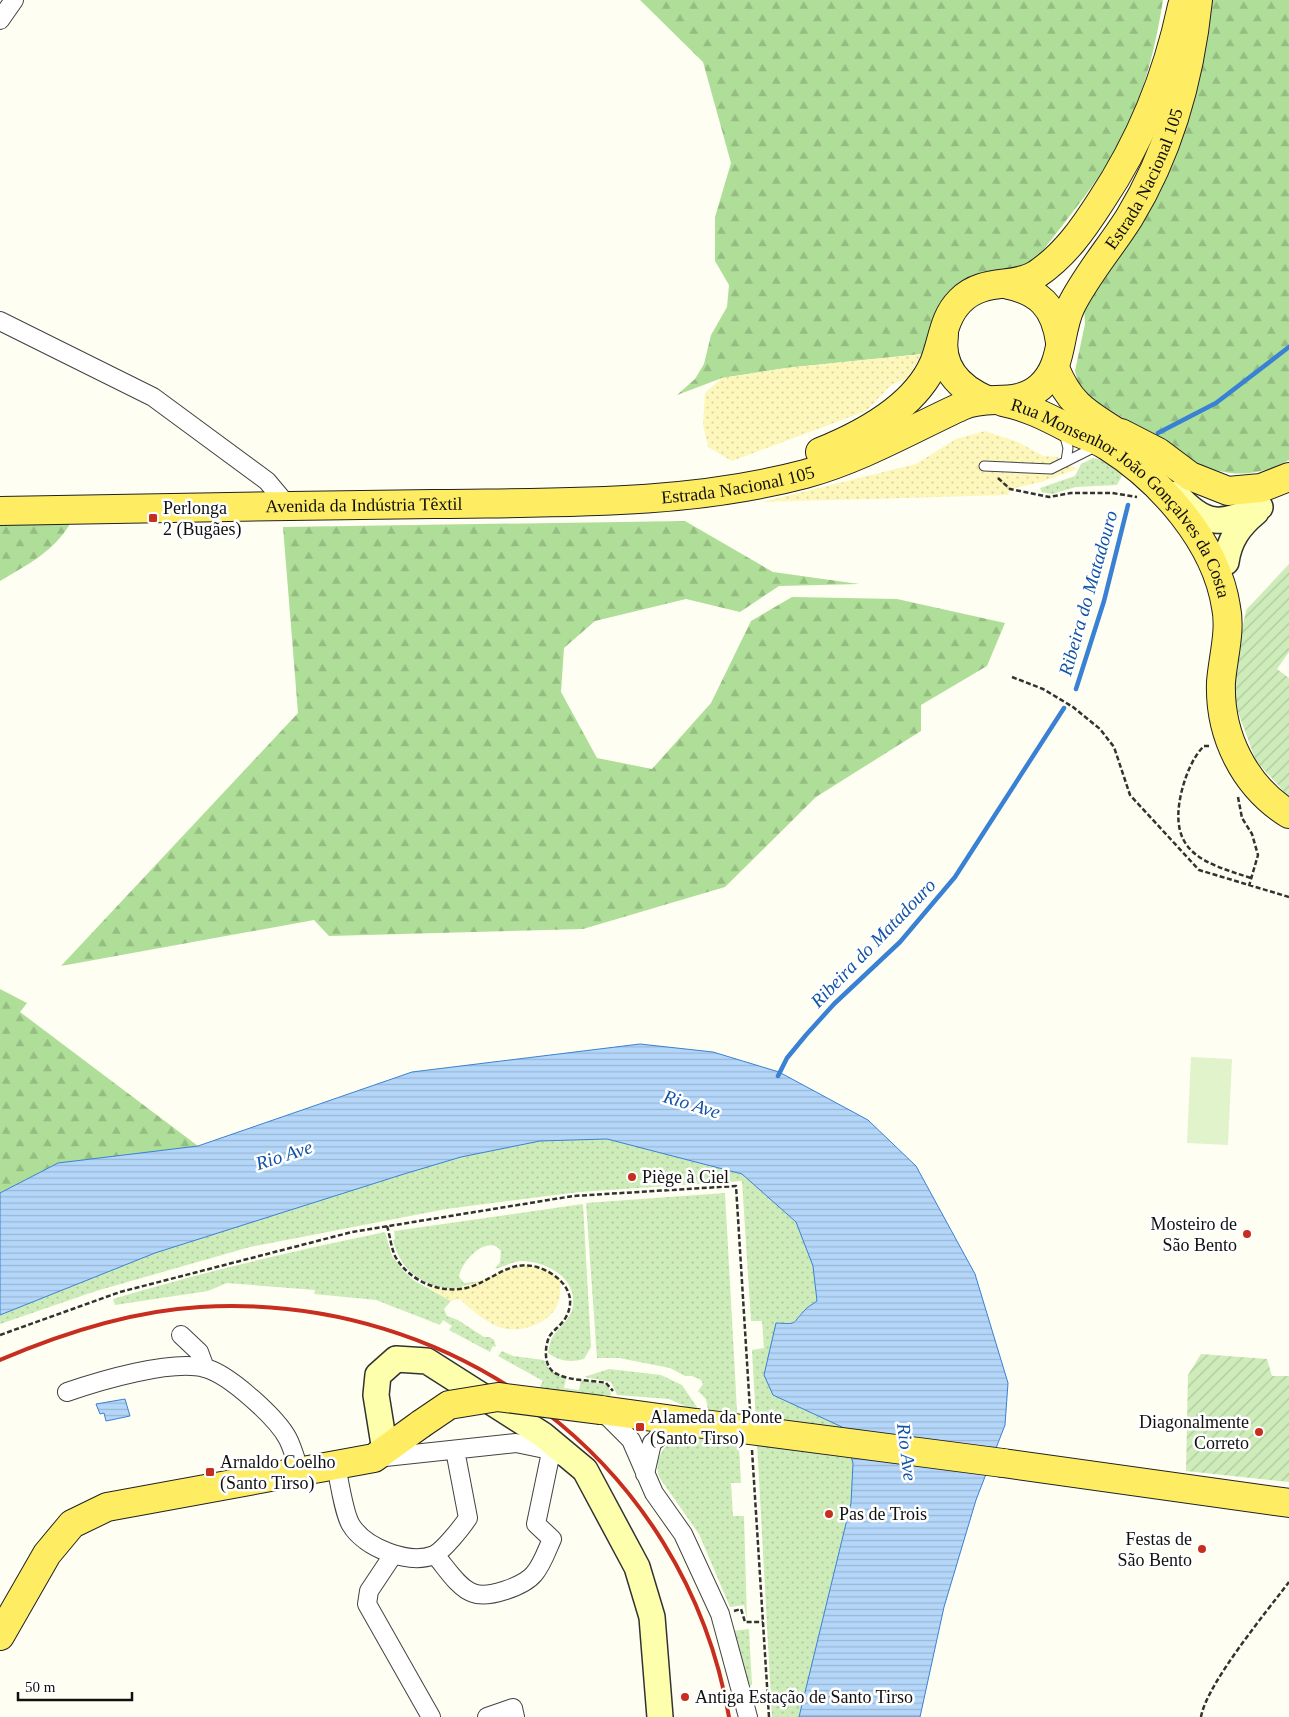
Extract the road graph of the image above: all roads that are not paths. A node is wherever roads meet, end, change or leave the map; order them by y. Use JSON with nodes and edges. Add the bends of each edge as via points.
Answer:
{"nodes":[{"id":1,"x":14,"y":0,"type":"edge"},
{"id":2,"x":1183,"y":0,"type":"edge"},
{"id":3,"x":1198,"y":0,"type":"edge"},
{"id":4,"x":0,"y":20,"type":"edge"},
{"id":5,"x":1005,"y":284,"type":"junction"},
{"id":6,"x":0,"y":321,"type":"edge"},
{"id":7,"x":945,"y":326,"type":"junction"},
{"id":8,"x":1058,"y":356,"type":"junction"},
{"id":9,"x":995,"y":401,"type":"junction"},
{"id":10,"x":1049,"y":418,"type":"junction"},
{"id":11,"x":1112,"y":438,"type":"junction"},
{"id":12,"x":1066,"y":461,"type":"junction"},
{"id":13,"x":984,"y":466,"type":"road end"},
{"id":14,"x":1289,"y":477,"type":"edge"},
{"id":15,"x":1289,"y":483,"type":"edge"},
{"id":16,"x":667,"y":496,"type":"junction"},
{"id":17,"x":288,"y":506,"type":"junction"},
{"id":18,"x":1260,"y":507,"type":"junction"},
{"id":19,"x":0,"y":511,"type":"edge"},
{"id":20,"x":1206,"y":520,"type":"junction"},
{"id":21,"x":1226,"y":562,"type":"junction"},
{"id":22,"x":1226,"y":606,"type":"junction"},
{"id":23,"x":1289,"y":814,"type":"edge"},
{"id":24,"x":181,"y":1335,"type":"dead end"},
{"id":25,"x":205,"y":1368,"type":"junction"},
{"id":26,"x":66,"y":1392,"type":"dead end"},
{"id":27,"x":608,"y":1403,"type":"junction"},
{"id":28,"x":379,"y":1408,"type":"junction"},
{"id":29,"x":687,"y":1422,"type":"junction"},
{"id":30,"x":421,"y":1424,"type":"junction"},
{"id":31,"x":524,"y":1435,"type":"junction"},
{"id":32,"x":455,"y":1450,"type":"junction"},
{"id":33,"x":434,"y":1452,"type":"junction"},
{"id":34,"x":551,"y":1452,"type":"junction"},
{"id":35,"x":380,"y":1454,"type":"junction"},
{"id":36,"x":574,"y":1461,"type":"junction"},
{"id":37,"x":336,"y":1465,"type":"junction"},
{"id":38,"x":300,"y":1472,"type":"junction"},
{"id":39,"x":645,"y":1474,"type":"junction"},
{"id":40,"x":1289,"y":1503,"type":"edge"},
{"id":41,"x":393,"y":1555,"type":"junction"},
{"id":42,"x":435,"y":1555,"type":"junction"},
{"id":43,"x":0,"y":1636,"type":"edge"},
{"id":44,"x":431,"y":1717,"type":"edge"},
{"id":45,"x":487,"y":1717,"type":"edge"},
{"id":46,"x":515,"y":1717,"type":"edge"},
{"id":47,"x":660,"y":1717,"type":"edge"},
{"id":48,"x":748,"y":1717,"type":"edge"}],
"edges":[{"from":1,"to":4,"type":"street"},
{"from":2,"to":5,"type":"main road","name":"Estrada Nacional 105","via":[[1169,59],[1150,113],[1121,172],[1066,250],[1033,277]]},
{"from":3,"to":8,"type":"main road","name":"Estrada Nacional 105","via":[[1186,81],[1159,161],[1131,215],[1076,296],[1068,312]]},
{"from":5,"to":7,"type":"main road","name":"Estrada Nacional 105","via":[[974,290],[961,299]]},
{"from":5,"to":8,"type":"main road","name":"Estrada Nacional 105","via":[[1022,287],[1038,296],[1051,310],[1058,326]]},
{"from":6,"to":17,"type":"street","via":[[153,397],[267,481]]},
{"from":7,"to":9,"type":"main road","name":"Estrada Nacional 105","via":[[942,345],[946,363],[955,380],[969,392]]},
{"from":7,"to":16,"type":"main road","name":"Estrada Nacional 105","via":[[934,363],[925,377],[887,416],[866,430],[793,464]]},
{"from":8,"to":9,"type":"main road","name":"Estrada Nacional 105","via":[[1050,377],[1037,390],[1021,398]]},
{"from":8,"to":11,"type":"main road","name":"Rua Monsenhor João Gonçalves da Costa","via":[[1072,401]]},
{"from":9,"to":10,"type":"main road","name":"Rua Monsenhor João Gonçalves da Costa","via":[[1026,406]]},
{"from":9,"to":16,"type":"main road","name":"Estrada Nacional 105","via":[[966,404],[870,450],[807,473],[760,484]]},
{"from":10,"to":11,"type":"main road","name":"Rua Monsenhor João Gonçalves da Costa"},
{"from":10,"to":12,"type":"lane","via":[[1066,436]]},
{"from":11,"to":12,"type":"lane"},
{"from":11,"to":14,"type":"main road","via":[[1158,452],[1190,476],[1228,490],[1261,488]]},
{"from":11,"to":20,"type":"main road","name":"Rua Monsenhor João Gonçalves da Costa","via":[[1166,469],[1189,492]]},
{"from":11,"to":22,"type":"main road","name":"Rua Monsenhor João Gonçalves da Costa","via":[[1174,504],[1209,555]]},
{"from":12,"to":13,"type":"lane","via":[[1051,469]]},
{"from":15,"to":18,"type":"street"},
{"from":16,"to":17,"type":"main road","name":"Avenida da Indústria Têxtil","via":[[606,502]]},
{"from":17,"to":19,"type":"main road","name":"Avenida da Indústria Têxtil"},
{"from":18,"to":20,"type":"street","via":[[1234,519]]},
{"from":18,"to":21,"type":"street","via":[[1241,524]]},
{"from":20,"to":21,"type":"main road","name":"Rua Monsenhor João Gonçalves da Costa"},
{"from":21,"to":22,"type":"main road","name":"Rua Monsenhor João Gonçalves da Costa","via":[[1230,589]]},
{"from":22,"to":23,"type":"main road","name":"Rua Monsenhor João Gonçalves da Costa","via":[[1221,683],[1224,722],[1234,751],[1252,782],[1272,803]]},
{"from":24,"to":25,"type":"street","via":[[199,1352]]},
{"from":25,"to":26,"type":"street","via":[[172,1367],[108,1378]]},
{"from":25,"to":38,"type":"street","via":[[237,1386],[268,1414],[288,1438]]},
{"from":27,"to":29,"type":"main road"},
{"from":27,"to":30,"type":"main road","bridge":true,"via":[[498,1397],[449,1405]]},
{"from":27,"to":39,"type":"street","via":[[631,1440]]},
{"from":28,"to":30,"type":"street","via":[[400,1420]]},
{"from":28,"to":31,"type":"street","via":[[376,1395],[378,1375],[396,1359],[427,1361]]},
{"from":28,"to":35,"type":"street"},
{"from":29,"to":39,"type":"street","via":[[652,1442]]},
{"from":29,"to":40,"type":"main road","bridge":true},
{"from":30,"to":33,"type":"street","via":[[419,1438]]},
{"from":30,"to":35,"type":"main road"},
{"from":31,"to":32,"type":"street"},
{"from":31,"to":34,"type":"street"},
{"from":31,"to":36,"type":"street"},
{"from":32,"to":33,"type":"street"},
{"from":32,"to":42,"type":"street","via":[[468,1518]]},
{"from":33,"to":35,"type":"street"},
{"from":34,"to":36,"type":"street"},
{"from":34,"to":42,"type":"street","via":[[536,1524],[552,1539],[534,1575],[511,1589],[487,1595],[474,1594]]},
{"from":35,"to":37,"type":"main road"},
{"from":36,"to":47,"type":"street","via":[[586,1470],[637,1567],[652,1617]]},
{"from":37,"to":38,"type":"main road"},
{"from":37,"to":41,"type":"street","via":[[351,1525],[363,1538]]},
{"from":38,"to":43,"type":"main road","via":[[108,1507],[72,1524],[47,1554]]},
{"from":39,"to":48,"type":"street","via":[[654,1493],[683,1534],[720,1614]]},
{"from":41,"to":42,"type":"street","via":[[416,1558]]},
{"from":41,"to":44,"type":"street","via":[[369,1591],[368,1604]]},
{"from":45,"to":46,"type":"street","via":[[513,1708]]}]}
